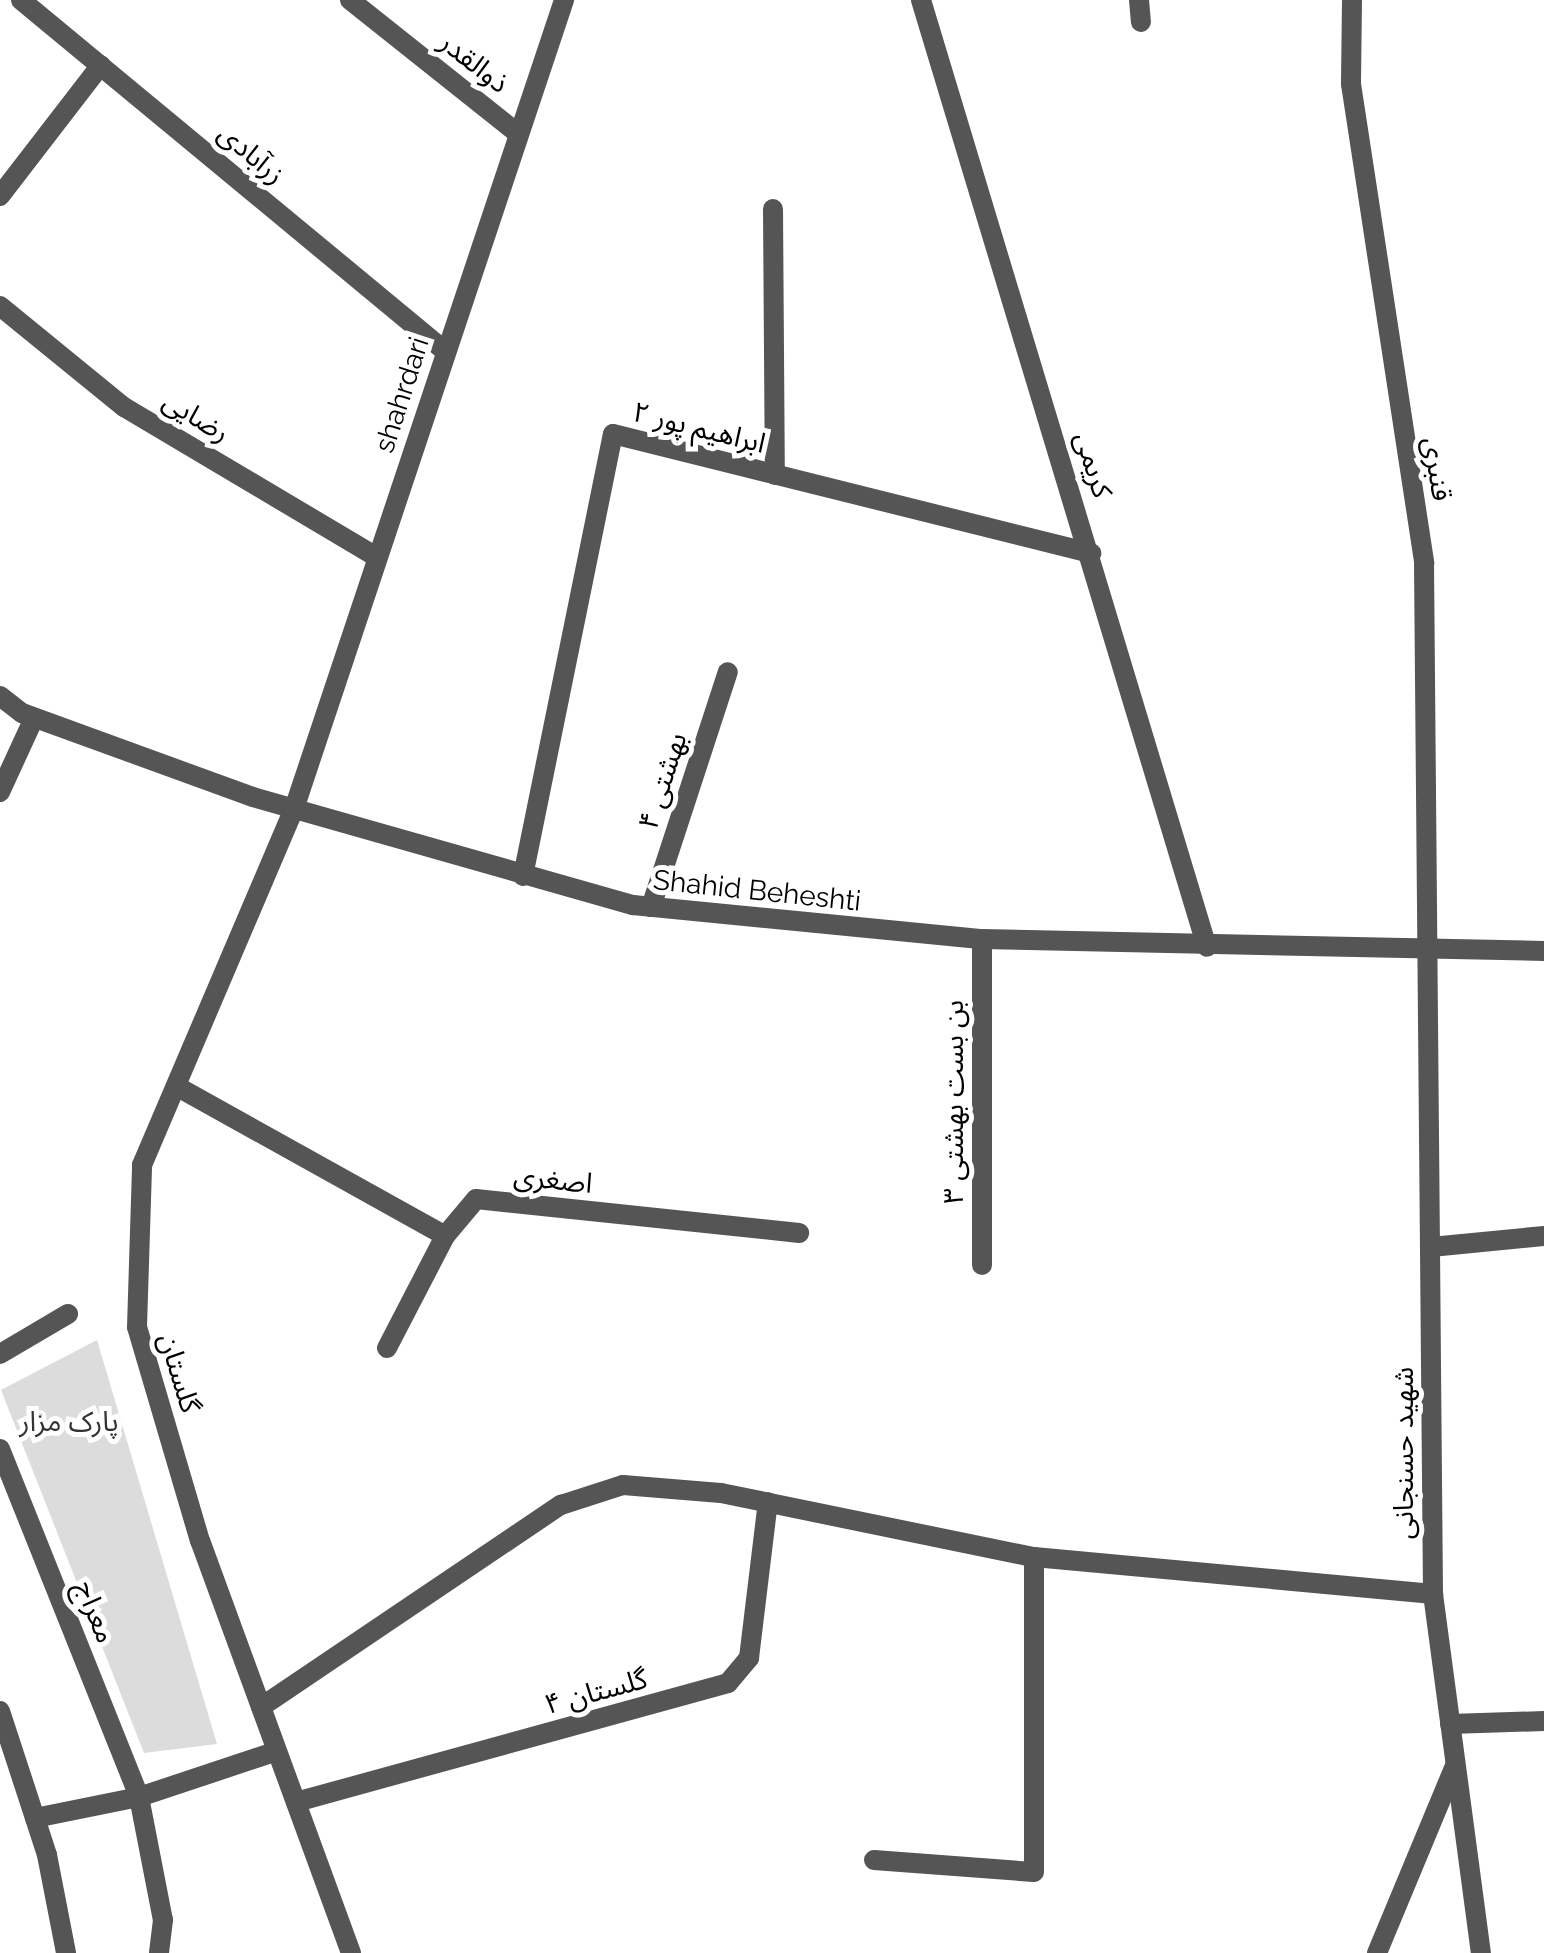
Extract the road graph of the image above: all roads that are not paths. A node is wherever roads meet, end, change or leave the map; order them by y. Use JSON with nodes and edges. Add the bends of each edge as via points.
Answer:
{"nodes":[{"id":1,"x":21,"y":0,"type":"edge"},
{"id":2,"x":350,"y":0,"type":"edge"},
{"id":3,"x":564,"y":0,"type":"edge"},
{"id":4,"x":921,"y":0,"type":"edge"},
{"id":5,"x":1139,"y":0,"type":"edge"},
{"id":6,"x":1352,"y":0,"type":"edge"},
{"id":7,"x":1141,"y":22,"type":"dead end"},
{"id":8,"x":101,"y":65,"type":"junction"},
{"id":9,"x":517,"y":133,"type":"junction"},
{"id":10,"x":0,"y":196,"type":"edge"},
{"id":11,"x":773,"y":209,"type":"dead end"},
{"id":12,"x":0,"y":306,"type":"edge"},
{"id":13,"x":445,"y":351,"type":"junction"},
{"id":14,"x":775,"y":475,"type":"junction"},
{"id":15,"x":1092,"y":554,"type":"junction"},
{"id":16,"x":378,"y":557,"type":"junction"},
{"id":17,"x":728,"y":672,"type":"dead end"},
{"id":18,"x":0,"y":696,"type":"edge"},
{"id":19,"x":34,"y":718,"type":"junction"},
{"id":20,"x":0,"y":792,"type":"edge"},
{"id":21,"x":294,"y":809,"type":"junction"},
{"id":22,"x":522,"y":876,"type":"junction"},
{"id":23,"x":650,"y":907,"type":"junction"},
{"id":24,"x":982,"y":939,"type":"junction"},
{"id":25,"x":1208,"y":947,"type":"junction"},
{"id":26,"x":1430,"y":949,"type":"junction"},
{"id":27,"x":1544,"y":951,"type":"edge"},
{"id":28,"x":176,"y":1086,"type":"junction"},
{"id":29,"x":799,"y":1233,"type":"dead end"},
{"id":30,"x":445,"y":1236,"type":"junction"},
{"id":31,"x":1544,"y":1236,"type":"edge"},
{"id":32,"x":1431,"y":1246,"type":"junction"},
{"id":33,"x":982,"y":1265,"type":"dead end"},
{"id":34,"x":68,"y":1314,"type":"dead end"},
{"id":35,"x":387,"y":1348,"type":"dead end"},
{"id":36,"x":0,"y":1354,"type":"edge"},
{"id":37,"x":0,"y":1448,"type":"edge"},
{"id":38,"x":768,"y":1502,"type":"junction"},
{"id":39,"x":1034,"y":1557,"type":"junction"},
{"id":40,"x":1432,"y":1594,"type":"junction"},
{"id":41,"x":261,"y":1706,"type":"junction"},
{"id":42,"x":0,"y":1710,"type":"edge"},
{"id":43,"x":1544,"y":1722,"type":"edge"},
{"id":44,"x":1450,"y":1724,"type":"junction"},
{"id":45,"x":277,"y":1751,"type":"junction"},
{"id":46,"x":1456,"y":1764,"type":"junction"},
{"id":47,"x":139,"y":1797,"type":"junction"},
{"id":48,"x":296,"y":1802,"type":"junction"},
{"id":49,"x":35,"y":1818,"type":"junction"},
{"id":50,"x":874,"y":1860,"type":"dead end"},
{"id":51,"x":66,"y":1953,"type":"edge"},
{"id":52,"x":159,"y":1953,"type":"edge"},
{"id":53,"x":351,"y":1953,"type":"edge"},
{"id":54,"x":1377,"y":1953,"type":"edge"},
{"id":55,"x":1481,"y":1953,"type":"edge"}],
"edges":[{"from":1,"to":8,"type":"street","name":"زرآبادی"},
{"from":2,"to":9,"type":"street","name":"ذوالقدر"},
{"from":3,"to":9,"type":"street","name":"shahrdari"},
{"from":4,"to":15,"type":"street","name":"کریمی"},
{"from":5,"to":7,"type":"street"},
{"from":6,"to":26,"type":"street","name":"قنبری","via":[[1351,84],[1424,563]]},
{"from":8,"to":10,"type":"street"},
{"from":8,"to":13,"type":"street","name":"زرآبادی"},
{"from":9,"to":13,"type":"street","name":"shahrdari"},
{"from":11,"to":14,"type":"street"},
{"from":12,"to":16,"type":"street","name":"رضایی","via":[[124,407]]},
{"from":13,"to":16,"type":"street","name":"shahrdari"},
{"from":14,"to":15,"type":"street","name":"ابراهیم پور ۲"},
{"from":14,"to":22,"type":"street","name":"ابراهیم پور ۲","via":[[613,434]]},
{"from":15,"to":25,"type":"street","name":"کریمی"},
{"from":16,"to":21,"type":"street","name":"shahrdari"},
{"from":17,"to":23,"type":"street","name":"بهشتی ۴"},
{"from":18,"to":19,"type":"street","name":"Shahid Beheshti"},
{"from":19,"to":20,"type":"street"},
{"from":19,"to":21,"type":"street","name":"Shahid Beheshti"},
{"from":21,"to":22,"type":"street","name":"Shahid Beheshti"},
{"from":21,"to":28,"type":"street","name":"گلستان"},
{"from":22,"to":23,"type":"street","name":"Shahid Beheshti"},
{"from":23,"to":24,"type":"street","name":"Shahid Beheshti"},
{"from":24,"to":25,"type":"street","name":"Shahid Beheshti"},
{"from":24,"to":33,"type":"street","name":"بن بست بهشتی ۳"},
{"from":25,"to":26,"type":"street","name":"Shahid Beheshti"},
{"from":26,"to":27,"type":"street","name":"Shahid Beheshti"},
{"from":26,"to":32,"type":"street","name":"شهید حسنجانی"},
{"from":28,"to":30,"type":"street"},
{"from":28,"to":41,"type":"street","name":"گلستان","via":[[142,1165],[137,1327],[200,1541]]},
{"from":29,"to":30,"type":"street","name":"اصغری","via":[[476,1199]]},
{"from":30,"to":35,"type":"street"},
{"from":31,"to":32,"type":"street"},
{"from":32,"to":40,"type":"street","name":"شهید حسنجانی"},
{"from":34,"to":36,"type":"street"},
{"from":37,"to":47,"type":"street","name":"معراج"},
{"from":38,"to":39,"type":"street"},
{"from":38,"to":41,"type":"street","via":[[623,1485],[561,1505]]},
{"from":38,"to":48,"type":"street","name":"گلستان ۴","via":[[749,1658],[728,1683]]},
{"from":39,"to":40,"type":"street"},
{"from":39,"to":50,"type":"street","via":[[1034,1872]]},
{"from":40,"to":44,"type":"street","name":"شهید حسنجانی"},
{"from":41,"to":45,"type":"street","name":"گلستان"},
{"from":42,"to":49,"type":"street"},
{"from":43,"to":44,"type":"street"},
{"from":44,"to":46,"type":"street","name":"شهید حسنجانی"},
{"from":45,"to":47,"type":"street"},
{"from":45,"to":48,"type":"street","name":"گلستان"},
{"from":46,"to":54,"type":"street"},
{"from":46,"to":55,"type":"street","name":"شهید حسنجانی"},
{"from":47,"to":49,"type":"street"},
{"from":47,"to":52,"type":"street","name":"معراج","via":[[163,1920]]},
{"from":48,"to":53,"type":"street","name":"گلستان"},
{"from":49,"to":51,"type":"street"}]}
